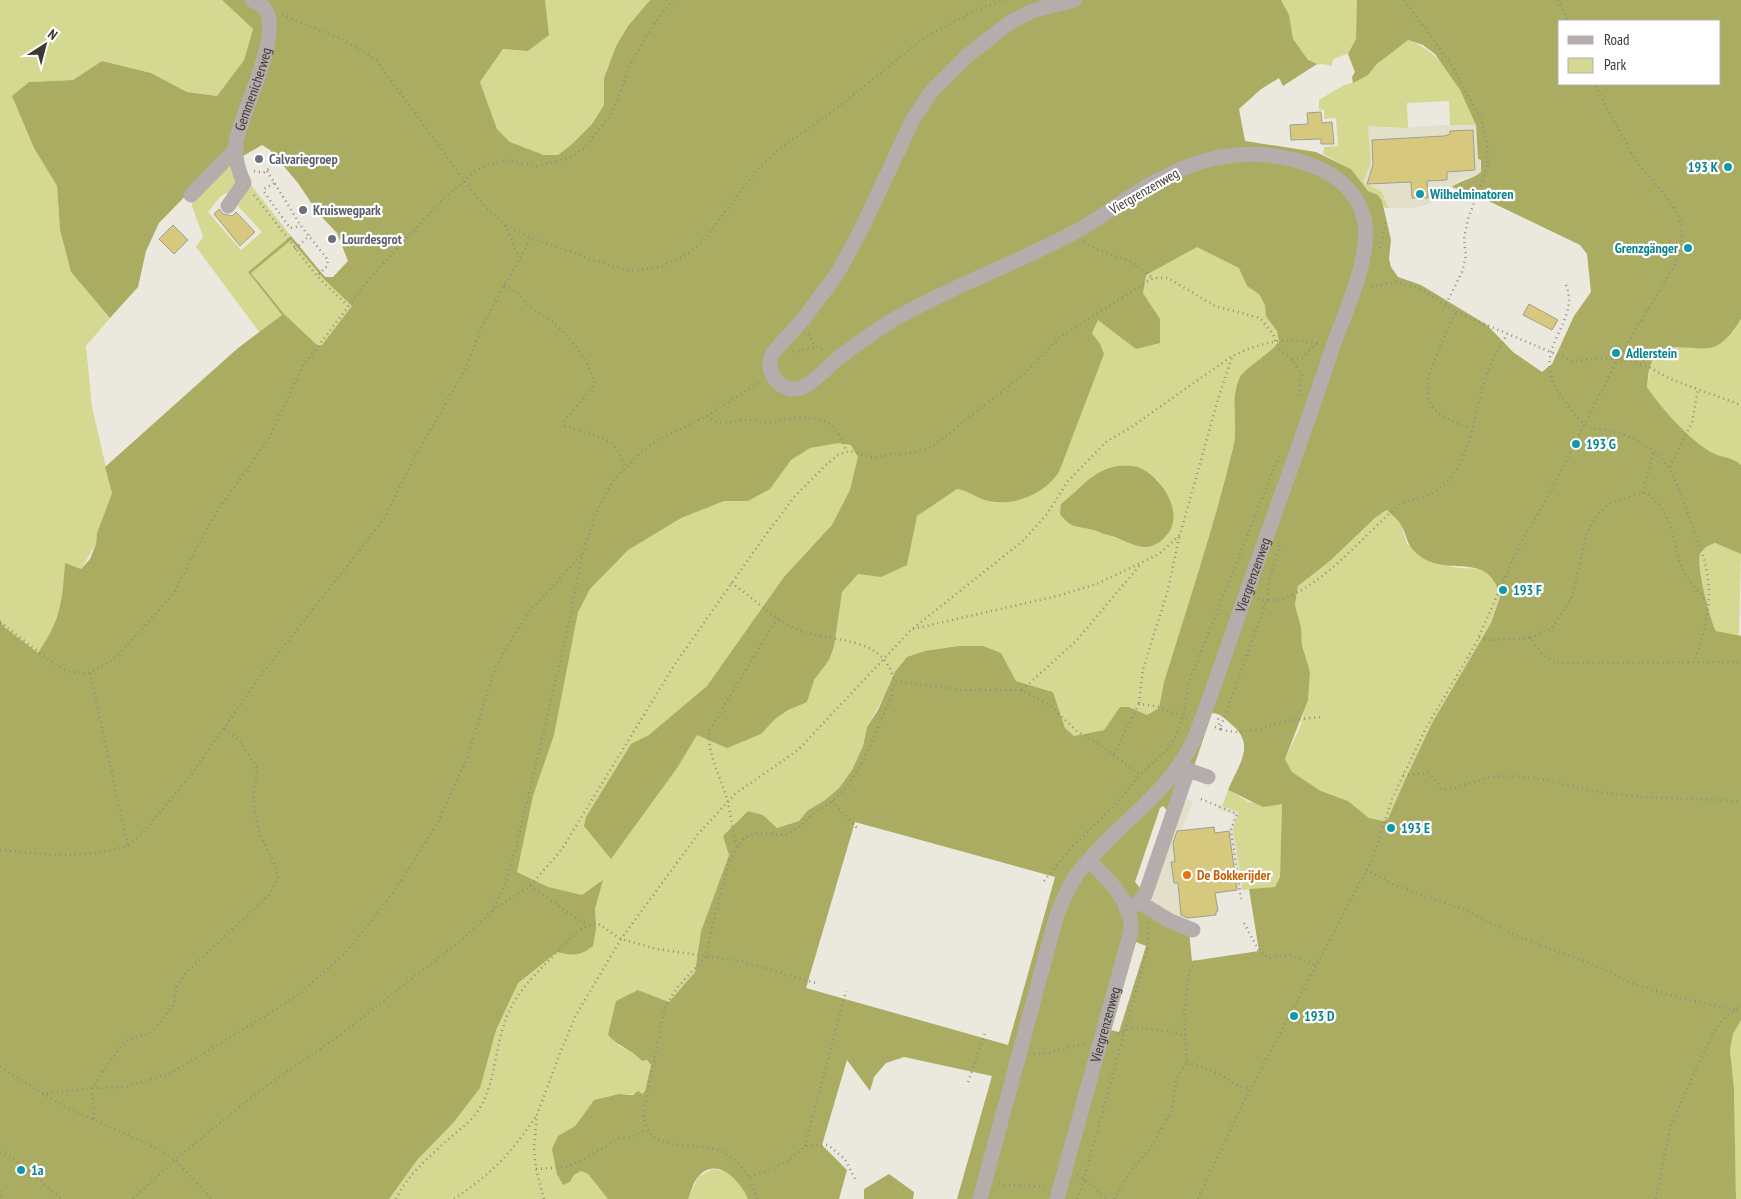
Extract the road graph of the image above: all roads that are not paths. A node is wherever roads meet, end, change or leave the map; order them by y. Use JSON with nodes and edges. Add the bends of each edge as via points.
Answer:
{"nodes":[{"id":1,"x":1074,"y":0,"type":"edge"},
{"id":2,"x":258,"y":4,"type":"edge"},
{"id":3,"x":236,"y":149,"type":"junction"},
{"id":4,"x":191,"y":195,"type":"dead end"},
{"id":5,"x":228,"y":206,"type":"dead end"},
{"id":6,"x":1184,"y":767,"type":"junction"},
{"id":7,"x":1208,"y":777,"type":"dead end"},
{"id":8,"x":1089,"y":861,"type":"junction"},
{"id":9,"x":1139,"y":907,"type":"junction"},
{"id":10,"x":1193,"y":930,"type":"dead end"},
{"id":11,"x":981,"y":1192,"type":"edge"},
{"id":12,"x":1058,"y":1193,"type":"edge"}],
"edges":[{"from":1,"to":6,"type":"street","name":"Viergrenzenweg","via":[[1032,11],[1009,23],[956,66],[931,92],[912,122],[837,274],[772,354],[769,362],[776,381],[787,388],[804,387],[895,319],[1076,232],[1156,181],[1206,159],[1239,153],[1275,156],[1330,173],[1341,181],[1355,198],[1364,219],[1361,262],[1312,410]]},
{"from":2,"to":3,"type":"street","name":"Gemmenicherweg","via":[[268,21],[266,48]]},
{"from":3,"to":4,"type":"street"},
{"from":3,"to":5,"type":"street","name":"Gemmenicherweg","via":[[238,165],[249,182]]},
{"from":6,"to":7,"type":"street"},
{"from":6,"to":8,"type":"street","name":"Viergrenzenweg"},
{"from":6,"to":9,"type":"street"},
{"from":8,"to":9,"type":"street","name":"Viergrenzenweg"},
{"from":8,"to":11,"type":"street","name":"Viergrenzenweg","via":[[1069,888],[1053,922]]},
{"from":9,"to":10,"type":"street"},
{"from":9,"to":12,"type":"street","name":"Viergrenzenweg","via":[[1131,923],[1129,940]]}]}
